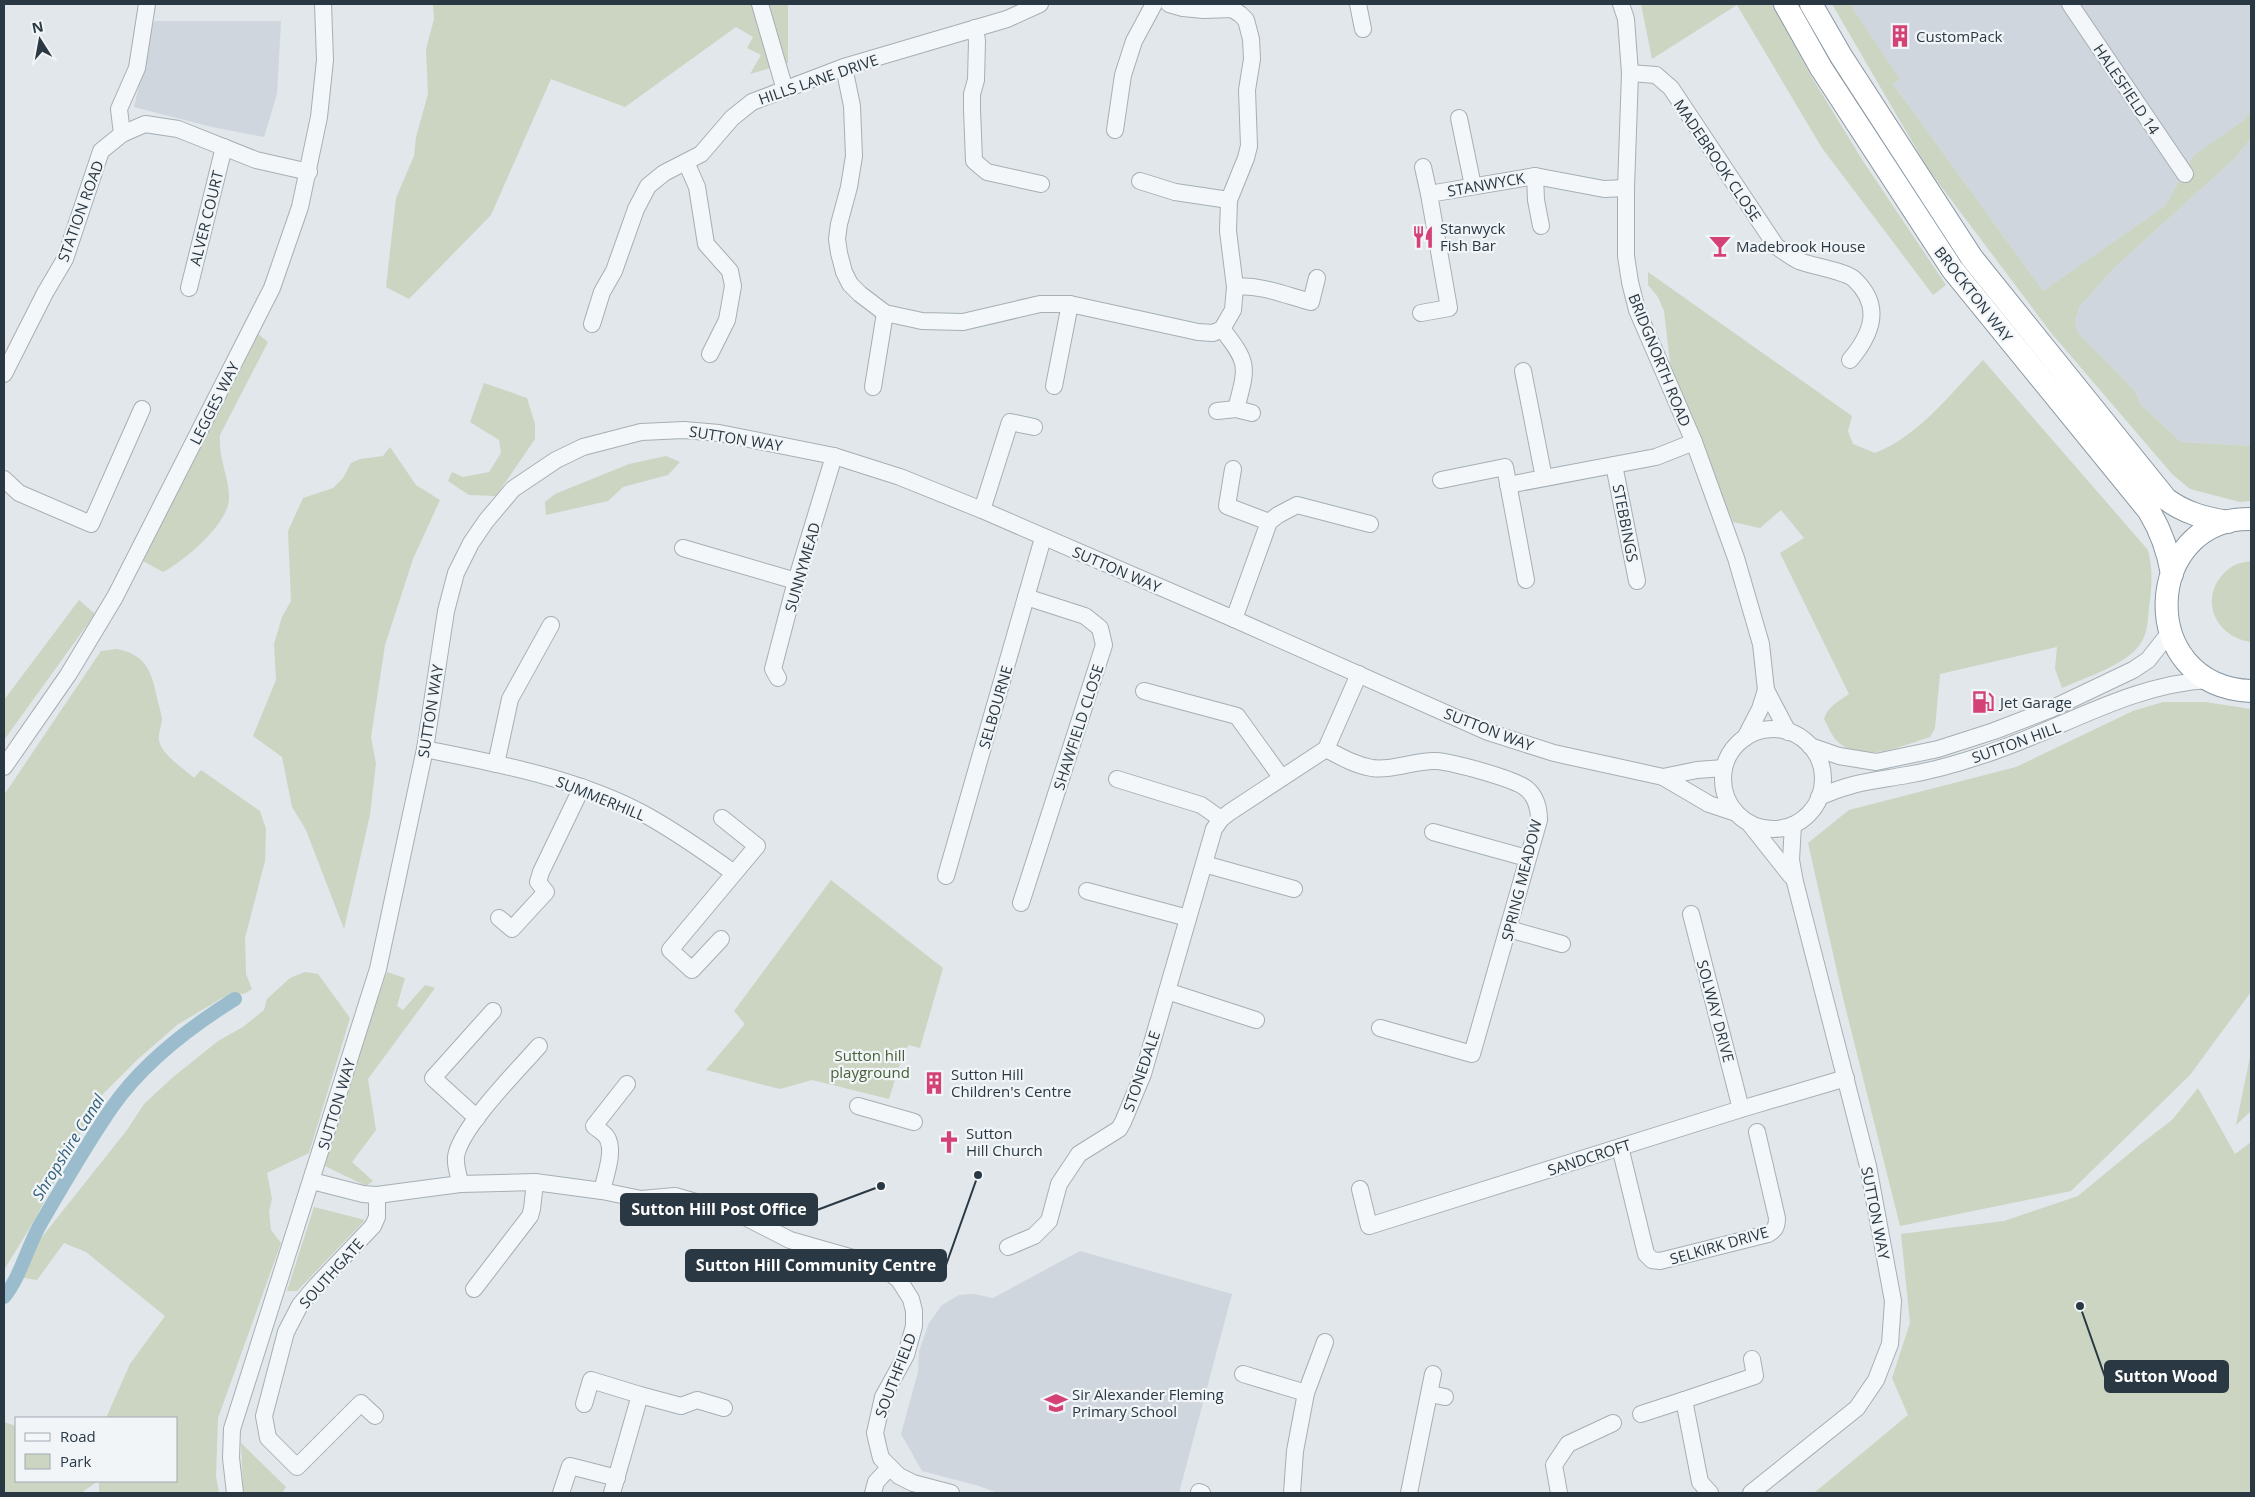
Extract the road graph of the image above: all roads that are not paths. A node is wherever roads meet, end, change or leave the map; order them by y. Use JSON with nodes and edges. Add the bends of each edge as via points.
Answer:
{"nodes":[{"id":1,"x":147,"y":4,"type":"edge"},
{"id":2,"x":323,"y":4,"type":"edge"},
{"id":3,"x":760,"y":4,"type":"edge"},
{"id":4,"x":1040,"y":4,"type":"edge"},
{"id":5,"x":1154,"y":4,"type":"edge"},
{"id":6,"x":1169,"y":4,"type":"edge"},
{"id":7,"x":1358,"y":4,"type":"edge"},
{"id":8,"x":1621,"y":4,"type":"edge"},
{"id":9,"x":1785,"y":4,"type":"edge"},
{"id":10,"x":1811,"y":4,"type":"edge"},
{"id":11,"x":2070,"y":4,"type":"edge"},
{"id":12,"x":974,"y":28,"type":"junction"},
{"id":13,"x":1363,"y":29,"type":"dead end"},
{"id":14,"x":844,"y":67,"type":"junction"},
{"id":15,"x":1630,"y":73,"type":"junction"},
{"id":16,"x":785,"y":90,"type":"junction"},
{"id":17,"x":1459,"y":118,"type":"dead end"},
{"id":18,"x":1115,"y":130,"type":"dead end"},
{"id":19,"x":122,"y":134,"type":"junction"},
{"id":20,"x":224,"y":147,"type":"junction"},
{"id":21,"x":686,"y":162,"type":"junction"},
{"id":22,"x":1423,"y":167,"type":"dead end"},
{"id":23,"x":309,"y":172,"type":"junction"},
{"id":24,"x":2185,"y":174,"type":"dead end"},
{"id":25,"x":1535,"y":176,"type":"junction"},
{"id":26,"x":1140,"y":182,"type":"dead end"},
{"id":27,"x":1040,"y":184,"type":"dead end"},
{"id":28,"x":1473,"y":186,"type":"junction"},
{"id":29,"x":1626,"y":188,"type":"junction"},
{"id":30,"x":1429,"y":194,"type":"junction"},
{"id":31,"x":1229,"y":200,"type":"junction"},
{"id":32,"x":1541,"y":226,"type":"dead end"},
{"id":33,"x":1317,"y":278,"type":"dead end"},
{"id":34,"x":1235,"y":287,"type":"junction"},
{"id":35,"x":189,"y":288,"type":"dead end"},
{"id":36,"x":1070,"y":304,"type":"junction"},
{"id":37,"x":885,"y":313,"type":"junction"},
{"id":38,"x":1421,"y":313,"type":"dead end"},
{"id":39,"x":592,"y":324,"type":"dead end"},
{"id":40,"x":1222,"y":329,"type":"junction"},
{"id":41,"x":710,"y":354,"type":"dead end"},
{"id":42,"x":1850,"y":360,"type":"dead end"},
{"id":43,"x":1523,"y":372,"type":"dead end"},
{"id":44,"x":4,"y":374,"type":"edge"},
{"id":45,"x":1054,"y":386,"type":"dead end"},
{"id":46,"x":873,"y":387,"type":"dead end"},
{"id":47,"x":142,"y":409,"type":"dead end"},
{"id":48,"x":1217,"y":411,"type":"dead end"},
{"id":49,"x":1034,"y":427,"type":"dead end"},
{"id":50,"x":1694,"y":442,"type":"junction"},
{"id":51,"x":834,"y":456,"type":"junction"},
{"id":52,"x":1614,"y":465,"type":"junction"},
{"id":53,"x":1233,"y":469,"type":"dead end"},
{"id":54,"x":1544,"y":478,"type":"junction"},
{"id":55,"x":4,"y":479,"type":"edge"},
{"id":56,"x":1441,"y":480,"type":"dead end"},
{"id":57,"x":1508,"y":485,"type":"junction"},
{"id":58,"x":982,"y":510,"type":"junction"},
{"id":59,"x":2251,"y":519,"type":"edge"},
{"id":60,"x":1269,"y":522,"type":"junction"},
{"id":61,"x":2228,"y":522,"type":"junction"},
{"id":62,"x":1370,"y":524,"type":"dead end"},
{"id":63,"x":1043,"y":538,"type":"junction"},
{"id":64,"x":683,"y":548,"type":"dead end"},
{"id":65,"x":2172,"y":574,"type":"junction"},
{"id":66,"x":1526,"y":580,"type":"dead end"},
{"id":67,"x":796,"y":581,"type":"junction"},
{"id":68,"x":1637,"y":581,"type":"dead end"},
{"id":69,"x":1026,"y":597,"type":"junction"},
{"id":70,"x":1234,"y":619,"type":"junction"},
{"id":71,"x":551,"y":625,"type":"dead end"},
{"id":72,"x":2170,"y":632,"type":"junction"},
{"id":73,"x":1359,"y":674,"type":"junction"},
{"id":74,"x":778,"y":678,"type":"dead end"},
{"id":75,"x":2209,"y":680,"type":"junction"},
{"id":76,"x":1766,"y":690,"type":"junction"},
{"id":77,"x":1144,"y":691,"type":"dead end"},
{"id":78,"x":2251,"y":691,"type":"edge"},
{"id":79,"x":1788,"y":732,"type":"junction"},
{"id":80,"x":1745,"y":738,"type":"junction"},
{"id":81,"x":1810,"y":746,"type":"junction"},
{"id":82,"x":425,"y":749,"type":"junction"},
{"id":83,"x":1326,"y":749,"type":"junction"},
{"id":84,"x":496,"y":764,"type":"junction"},
{"id":85,"x":4,"y":767,"type":"edge"},
{"id":86,"x":1724,"y":768,"type":"junction"},
{"id":87,"x":1281,"y":777,"type":"junction"},
{"id":88,"x":1663,"y":777,"type":"junction"},
{"id":89,"x":1117,"y":779,"type":"dead end"},
{"id":90,"x":582,"y":787,"type":"junction"},
{"id":91,"x":1819,"y":797,"type":"junction"},
{"id":92,"x":1736,"y":813,"type":"junction"},
{"id":93,"x":722,"y":818,"type":"dead end"},
{"id":94,"x":1220,"y":819,"type":"junction"},
{"id":95,"x":1748,"y":823,"type":"junction"},
{"id":96,"x":1793,"y":825,"type":"junction"},
{"id":97,"x":1433,"y":832,"type":"dead end"},
{"id":98,"x":1528,"y":858,"type":"junction"},
{"id":99,"x":1204,"y":864,"type":"junction"},
{"id":100,"x":734,"y":873,"type":"junction"},
{"id":101,"x":946,"y":876,"type":"dead end"},
{"id":102,"x":1795,"y":882,"type":"junction"},
{"id":103,"x":1294,"y":889,"type":"dead end"},
{"id":104,"x":1087,"y":891,"type":"dead end"},
{"id":105,"x":1021,"y":903,"type":"dead end"},
{"id":106,"x":1691,"y":914,"type":"dead end"},
{"id":107,"x":500,"y":918,"type":"dead end"},
{"id":108,"x":1188,"y":918,"type":"junction"},
{"id":109,"x":1509,"y":929,"type":"junction"},
{"id":110,"x":721,"y":939,"type":"dead end"},
{"id":111,"x":1562,"y":944,"type":"dead end"},
{"id":112,"x":1166,"y":991,"type":"junction"},
{"id":113,"x":493,"y":1011,"type":"dead end"},
{"id":114,"x":1256,"y":1020,"type":"dead end"},
{"id":115,"x":1380,"y":1028,"type":"dead end"},
{"id":116,"x":539,"y":1046,"type":"dead end"},
{"id":117,"x":1846,"y":1078,"type":"junction"},
{"id":118,"x":627,"y":1084,"type":"dead end"},
{"id":119,"x":858,"y":1106,"type":"dead end"},
{"id":120,"x":1741,"y":1108,"type":"junction"},
{"id":121,"x":477,"y":1118,"type":"junction"},
{"id":122,"x":914,"y":1122,"type":"dead end"},
{"id":123,"x":1757,"y":1132,"type":"dead end"},
{"id":124,"x":1620,"y":1147,"type":"junction"},
{"id":125,"x":312,"y":1181,"type":"junction"},
{"id":126,"x":534,"y":1182,"type":"junction"},
{"id":127,"x":460,"y":1184,"type":"junction"},
{"id":128,"x":1360,"y":1189,"type":"dead end"},
{"id":129,"x":602,"y":1191,"type":"junction"},
{"id":130,"x":378,"y":1195,"type":"junction"},
{"id":131,"x":1008,"y":1247,"type":"dead end"},
{"id":132,"x":474,"y":1289,"type":"dead end"},
{"id":133,"x":1325,"y":1342,"type":"dead end"},
{"id":134,"x":1752,"y":1359,"type":"dead end"},
{"id":135,"x":1243,"y":1374,"type":"dead end"},
{"id":136,"x":1434,"y":1374,"type":"dead end"},
{"id":137,"x":1306,"y":1393,"type":"junction"},
{"id":138,"x":640,"y":1395,"type":"junction"},
{"id":139,"x":1684,"y":1400,"type":"junction"},
{"id":140,"x":584,"y":1404,"type":"dead end"},
{"id":141,"x":724,"y":1408,"type":"dead end"},
{"id":142,"x":1641,"y":1414,"type":"dead end"},
{"id":143,"x":375,"y":1416,"type":"dead end"},
{"id":144,"x":1612,"y":1423,"type":"dead end"},
{"id":145,"x":890,"y":1468,"type":"junction"},
{"id":146,"x":614,"y":1486,"type":"edge"},
{"id":147,"x":235,"y":1493,"type":"edge"},
{"id":148,"x":562,"y":1493,"type":"edge"},
{"id":149,"x":873,"y":1493,"type":"edge"},
{"id":150,"x":951,"y":1493,"type":"edge"},
{"id":151,"x":1292,"y":1493,"type":"edge"},
{"id":152,"x":1409,"y":1493,"type":"edge"},
{"id":153,"x":1559,"y":1493,"type":"edge"},
{"id":154,"x":1710,"y":1493,"type":"edge"},
{"id":155,"x":1751,"y":1493,"type":"edge"}],
"edges":[{"from":1,"to":19,"type":"street","via":[[137,68],[119,109]]},
{"from":2,"to":23,"type":"street","name":"LEGGES WAY","via":[[325,60],[320,117]]},
{"from":3,"to":16,"type":"street"},
{"from":4,"to":12,"type":"street","name":"HILLS LANE DRIVE"},
{"from":5,"to":18,"type":"street","via":[[1134,41],[1123,76]]},
{"from":6,"to":31,"type":"street","via":[[1204,10],[1232,9],[1240,14],[1248,28],[1252,59],[1247,90],[1248,146]]},
{"from":7,"to":13,"type":"street"},
{"from":8,"to":15,"type":"street","name":"BRIDGNORTH ROAD","via":[[1626,19]]},
{"from":9,"to":65,"type":"highway","name":"BROCKTON WAY","via":[[1821,68],[1952,269],[2149,511],[2161,532]]},
{"from":10,"to":61,"type":"highway","name":"BROCKTON WAY","via":[[1841,56],[1972,258],[1997,290],[2166,499],[2181,510]]},
{"from":11,"to":24,"type":"street","name":"HALESFIELD 14"},
{"from":12,"to":14,"type":"street","name":"HILLS LANE DRIVE"},
{"from":12,"to":27,"type":"street","via":[[978,41],[972,101],[974,161],[987,172]]},
{"from":14,"to":16,"type":"street","name":"HILLS LANE DRIVE"},
{"from":14,"to":37,"type":"street","via":[[852,106],[854,156],[839,224],[839,253],[850,284]]},
{"from":15,"to":29,"type":"street","name":"BRIDGNORTH ROAD"},
{"from":15,"to":42,"type":"street","name":"MADEBROOK CLOSE","via":[[1656,75],[1670,88],[1776,246],[1798,260],[1853,278],[1870,301],[1871,327]]},
{"from":16,"to":21,"type":"street","name":"HILLS LANE DRIVE","via":[[762,97],[741,110],[701,154]]},
{"from":17,"to":28,"type":"street"},
{"from":19,"to":20,"type":"street","name":"STATION ROAD","via":[[145,124],[178,129]]},
{"from":19,"to":44,"type":"street","name":"STATION ROAD","via":[[101,151],[65,259]]},
{"from":20,"to":23,"type":"street","name":"STATION ROAD","via":[[256,160]]},
{"from":20,"to":35,"type":"street","name":"ALVER COURT"},
{"from":21,"to":39,"type":"street","name":"HILLS LANE DRIVE","via":[[664,173],[643,194]]},
{"from":21,"to":41,"type":"street","via":[[697,187],[706,244],[730,271],[733,286],[727,320]]},
{"from":22,"to":30,"type":"street"},
{"from":23,"to":85,"type":"street","name":"LEGGES WAY","via":[[272,288],[192,448],[92,638]]},
{"from":25,"to":28,"type":"street","name":"STANWYCK"},
{"from":25,"to":29,"type":"street","name":"STANWYCK","via":[[1604,189]]},
{"from":25,"to":32,"type":"street"},
{"from":26,"to":31,"type":"street","via":[[1175,192]]},
{"from":28,"to":30,"type":"street","name":"STANWYCK"},
{"from":29,"to":50,"type":"street","name":"BRIDGNORTH ROAD","via":[[1626,256],[1634,301]]},
{"from":30,"to":38,"type":"street","name":"STANWYCK","via":[[1449,308]]},
{"from":31,"to":34,"type":"street","via":[[1228,231]]},
{"from":33,"to":34,"type":"street","via":[[1311,302],[1265,289]]},
{"from":34,"to":40,"type":"street","via":[[1233,310]]},
{"from":36,"to":37,"type":"street","via":[[1040,304],[963,322],[922,321]]},
{"from":36,"to":40,"type":"street","via":[[1198,332],[1213,333]]},
{"from":36,"to":45,"type":"street"},
{"from":37,"to":46,"type":"street"},
{"from":40,"to":48,"type":"street","via":[[1243,361],[1244,411]]},
{"from":43,"to":54,"type":"street"},
{"from":47,"to":55,"type":"street","via":[[125,428],[91,524],[19,493]]},
{"from":49,"to":58,"type":"street","via":[[1010,422]]},
{"from":50,"to":52,"type":"street","name":"STEBBINGS","via":[[1656,457]]},
{"from":50,"to":76,"type":"street","name":"BRIDGNORTH ROAD","via":[[1736,558],[1761,644]]},
{"from":51,"to":58,"type":"street","name":"SUTTON WAY","via":[[900,477]]},
{"from":51,"to":67,"type":"street","name":"SUNNYMEAD"},
{"from":51,"to":82,"type":"street","name":"SUTTON WAY","via":[[719,433],[684,430],[641,432],[583,447],[556,460],[513,489],[486,520],[456,573],[446,611]]},
{"from":52,"to":54,"type":"street","name":"STEBBINGS"},
{"from":52,"to":68,"type":"street","name":"STEBBINGS"},
{"from":53,"to":60,"type":"street","via":[[1227,506]]},
{"from":54,"to":57,"type":"street","name":"STEBBINGS"},
{"from":56,"to":57,"type":"street","via":[[1504,467]]},
{"from":57,"to":66,"type":"street"},
{"from":58,"to":63,"type":"street","name":"SUTTON WAY"},
{"from":59,"to":61,"type":"highway"},
{"from":60,"to":62,"type":"street","via":[[1297,505]]},
{"from":60,"to":70,"type":"street"},
{"from":61,"to":65,"type":"highway","via":[[2204,533],[2191,544]]},
{"from":63,"to":69,"type":"street","name":"SELBOURNE"},
{"from":63,"to":70,"type":"street","name":"SUTTON WAY"},
{"from":64,"to":67,"type":"street"},
{"from":65,"to":72,"type":"highway","via":[[2167,587],[2166,607]]},
{"from":67,"to":74,"type":"street","name":"SUNNYMEAD","via":[[773,669]]},
{"from":69,"to":101,"type":"street","name":"SELBOURNE"},
{"from":69,"to":105,"type":"street","name":"SHAWFIELD CLOSE","via":[[1085,616],[1100,628],[1104,645]]},
{"from":70,"to":73,"type":"street","name":"SUTTON WAY"},
{"from":71,"to":84,"type":"street","via":[[510,699]]},
{"from":72,"to":75,"type":"highway","via":[[2187,662]]},
{"from":72,"to":81,"type":"street","name":"SUTTON HILL","via":[[2148,660],[2133,670],[2051,709],[1938,749],[1876,762]]},
{"from":73,"to":83,"type":"street"},
{"from":73,"to":88,"type":"street","name":"SUTTON WAY","via":[[1488,732],[1554,753]]},
{"from":75,"to":78,"type":"highway"},
{"from":75,"to":91,"type":"street","name":"SUTTON HILL","via":[[2187,681],[2145,691],[1981,756],[1908,775],[1855,783]]},
{"from":76,"to":79,"type":"street","name":"BRIDGNORTH ROAD"},
{"from":76,"to":80,"type":"street"},
{"from":77,"to":87,"type":"street","via":[[1237,716]]},
{"from":79,"to":80,"type":"street","via":[[1768,730]]},
{"from":79,"to":81,"type":"street"},
{"from":80,"to":86,"type":"street","via":[[1730,754]]},
{"from":81,"to":91,"type":"street","via":[[1822,769]]},
{"from":82,"to":84,"type":"street","name":"SUMMERHILL"},
{"from":82,"to":125,"type":"street","name":"SUTTON WAY","via":[[378,969]]},
{"from":83,"to":87,"type":"street"},
{"from":83,"to":98,"type":"street","name":"SPRING MEADOW","via":[[1348,761],[1374,768],[1436,761],[1512,781],[1526,788],[1533,796],[1538,813]]},
{"from":84,"to":90,"type":"street","name":"SUMMERHILL"},
{"from":86,"to":88,"type":"street","name":"SUTTON WAY"},
{"from":86,"to":92,"type":"street","via":[[1724,790]]},
{"from":87,"to":94,"type":"street"},
{"from":88,"to":92,"type":"street","name":"SUTTON WAY","via":[[1709,804]]},
{"from":89,"to":94,"type":"street","via":[[1201,805]]},
{"from":90,"to":100,"type":"street","name":"SUMMERHILL","via":[[642,814]]},
{"from":90,"to":107,"type":"street","via":[[541,872],[538,882],[546,892],[512,929]]},
{"from":91,"to":96,"type":"street","via":[[1809,814]]},
{"from":92,"to":95,"type":"street"},
{"from":93,"to":100,"type":"street","via":[[757,846]]},
{"from":94,"to":99,"type":"street","name":"STONEDALE","via":[[1214,828]]},
{"from":95,"to":96,"type":"street","via":[[1768,829]]},
{"from":95,"to":102,"type":"street","name":"SUTTON WAY"},
{"from":96,"to":102,"type":"street","name":"SUTTON WAY","via":[[1790,860]]},
{"from":97,"to":98,"type":"street"},
{"from":98,"to":109,"type":"street","name":"SPRING MEADOW"},
{"from":99,"to":103,"type":"street"},
{"from":99,"to":108,"type":"street","name":"STONEDALE"},
{"from":100,"to":110,"type":"street","via":[[670,950],[692,970]]},
{"from":102,"to":117,"type":"street","name":"SUTTON WAY"},
{"from":104,"to":108,"type":"street"},
{"from":106,"to":120,"type":"street","name":"SOLWAY DRIVE"},
{"from":108,"to":112,"type":"street","name":"STONEDALE"},
{"from":109,"to":111,"type":"street"},
{"from":109,"to":115,"type":"street","name":"SPRING MEADOW","via":[[1472,1054]]},
{"from":112,"to":114,"type":"street"},
{"from":112,"to":131,"type":"street","name":"STONEDALE","via":[[1141,1081],[1119,1129],[1078,1154],[1060,1184],[1049,1221],[1034,1236]]},
{"from":113,"to":121,"type":"street","via":[[433,1078]]},
{"from":116,"to":121,"type":"street"},
{"from":117,"to":120,"type":"street","name":"SANDCROFT"},
{"from":117,"to":155,"type":"street","name":"SUTTON WAY","via":[[1868,1166],[1892,1301],[1890,1344],[1876,1380],[1857,1408]]},
{"from":118,"to":129,"type":"street","via":[[594,1126],[606,1136],[610,1152]]},
{"from":119,"to":122,"type":"street"},
{"from":120,"to":124,"type":"street","name":"SANDCROFT"},
{"from":121,"to":127,"type":"street","via":[[456,1158]]},
{"from":123,"to":124,"type":"street","name":"SELKIRK DRIVE","via":[[1777,1218],[1774,1230],[1660,1261],[1652,1260],[1646,1254]]},
{"from":124,"to":128,"type":"street","name":"SANDCROFT","via":[[1369,1226]]},
{"from":125,"to":130,"type":"street"},
{"from":125,"to":147,"type":"street","name":"SUTTON WAY","via":[[232,1429],[230,1458]]},
{"from":126,"to":127,"type":"street"},
{"from":126,"to":129,"type":"street"},
{"from":126,"to":132,"type":"street","via":[[530,1216]]},
{"from":127,"to":130,"type":"street"},
{"from":129,"to":145,"type":"street","name":"SOUTHFIELD","via":[[641,1199],[675,1196],[741,1215],[790,1240],[881,1266],[899,1280],[911,1299],[914,1311],[911,1339],[899,1370],[883,1397],[877,1419],[881,1458]]},
{"from":130,"to":143,"type":"street","name":"SOUTHGATE","via":[[377,1217],[373,1226],[316,1286],[286,1332],[264,1416],[268,1438],[297,1467],[361,1403]]},
{"from":133,"to":137,"type":"street"},
{"from":134,"to":139,"type":"street","via":[[1755,1376]]},
{"from":135,"to":137,"type":"street"},
{"from":136,"to":152,"type":"street","via":[[1438,1396]]},
{"from":137,"to":151,"type":"street","via":[[1295,1451]]},
{"from":138,"to":140,"type":"street","via":[[590,1380]]},
{"from":138,"to":141,"type":"street","via":[[681,1406],[697,1400]]},
{"from":138,"to":146,"type":"street"},
{"from":139,"to":142,"type":"street"},
{"from":139,"to":154,"type":"street","via":[[1700,1482]]},
{"from":144,"to":153,"type":"street","via":[[1568,1444],[1554,1465]]},
{"from":145,"to":149,"type":"street","via":[[876,1482]]},
{"from":145,"to":150,"type":"street","name":"SOUTHFIELD","via":[[913,1482]]},
{"from":146,"to":148,"type":"street","via":[[570,1466]]}]}
